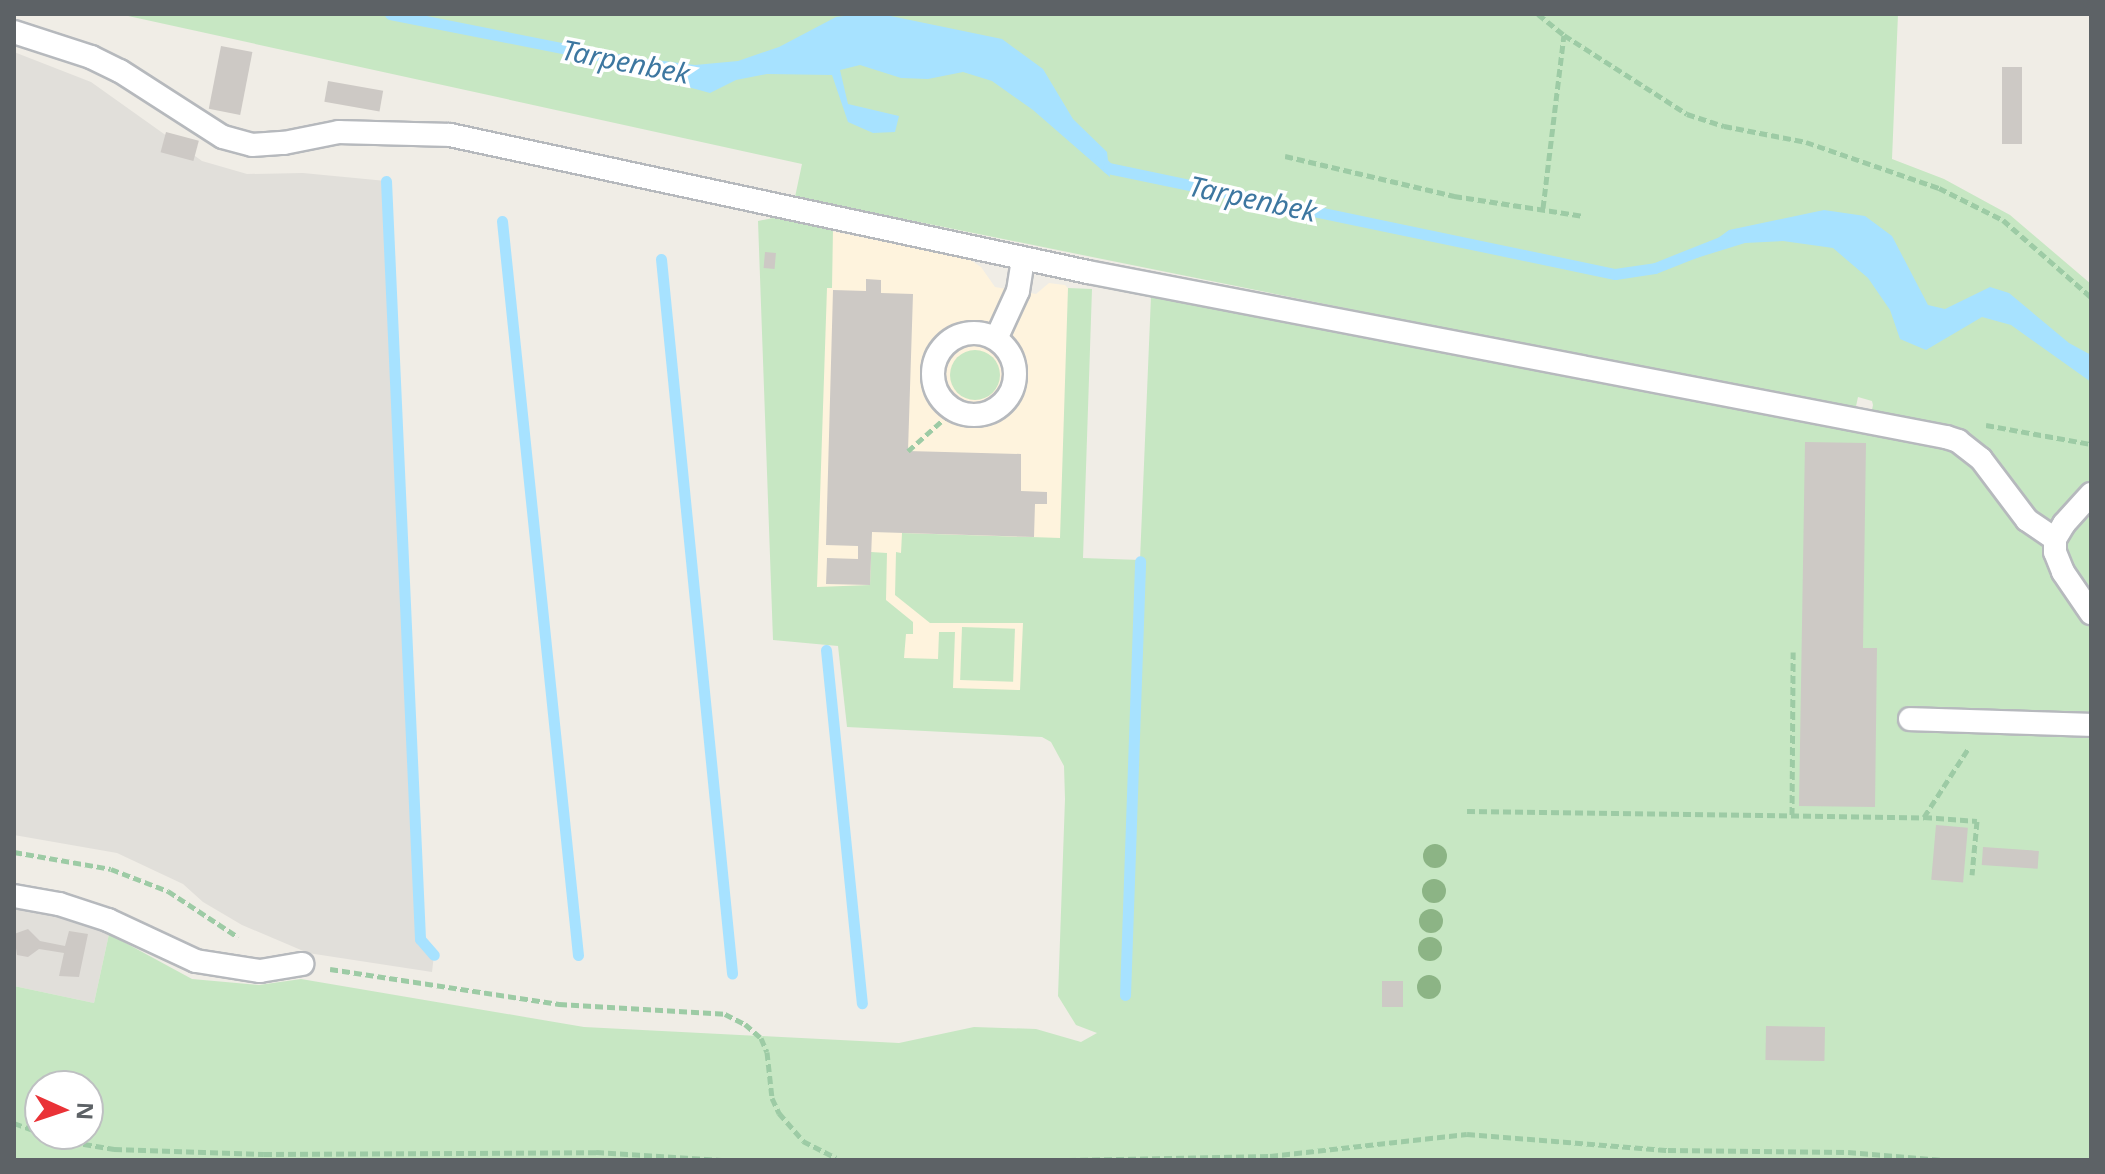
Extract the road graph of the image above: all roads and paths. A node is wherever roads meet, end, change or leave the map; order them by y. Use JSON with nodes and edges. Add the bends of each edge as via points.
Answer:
{"nodes":[{"id":1,"x":1538,"y":14,"type":"edge"},
{"id":2,"x":14,"y":32,"type":"edge"},
{"id":3,"x":1564,"y":35,"type":"junction"},
{"id":4,"x":1285,"y":156,"type":"dead end"},
{"id":5,"x":1543,"y":208,"type":"junction"},
{"id":6,"x":1583,"y":216,"type":"dead end"},
{"id":7,"x":1023,"y":258,"type":"junction"},
{"id":8,"x":2091,"y":297,"type":"edge"},
{"id":9,"x":996,"y":339,"type":"junction"},
{"id":10,"x":954,"y":410,"type":"junction"},
{"id":11,"x":908,"y":451,"type":"dead end"},
{"id":12,"x":2091,"y":494,"type":"edge"},
{"id":13,"x":2055,"y":539,"type":"junction"},
{"id":14,"x":2091,"y":613,"type":"edge"},
{"id":15,"x":1793,"y":652,"type":"dead end"},
{"id":16,"x":1910,"y":719,"type":"dead end"},
{"id":17,"x":1985,"y":721,"type":"junction"},
{"id":18,"x":2091,"y":725,"type":"edge"},
{"id":19,"x":1467,"y":811,"type":"dead end"},
{"id":20,"x":1792,"y":815,"type":"junction"},
{"id":21,"x":1924,"y":817,"type":"junction"},
{"id":22,"x":14,"y":852,"type":"edge"},
{"id":23,"x":1972,"y":875,"type":"dead end"},
{"id":24,"x":14,"y":896,"type":"edge"},
{"id":25,"x":251,"y":943,"type":"dead end"},
{"id":26,"x":302,"y":964,"type":"joint"},
{"id":27,"x":14,"y":1123,"type":"edge"},
{"id":28,"x":836,"y":1158,"type":"edge"},
{"id":29,"x":722,"y":1160,"type":"edge"},
{"id":30,"x":822,"y":1160,"type":"edge"},
{"id":31,"x":881,"y":1160,"type":"edge"},
{"id":32,"x":1068,"y":1160,"type":"edge"},
{"id":33,"x":1943,"y":1160,"type":"edge"}],
"edges":[{"from":1,"to":3,"type":"path"},
{"from":2,"to":7,"type":"lane","via":[[101,61],[223,137],[252,145],[339,132],[450,135]]},
{"from":3,"to":5,"type":"path"},
{"from":3,"to":8,"type":"path","via":[[1687,114],[1806,142],[1939,188],[2003,220]]},
{"from":4,"to":5,"type":"path","via":[[1454,196]]},
{"from":5,"to":6,"type":"path"},
{"from":7,"to":9,"type":"lane","via":[[1018,291]]},
{"from":7,"to":13,"type":"lane","via":[[1946,437],[1981,459],[2027,520]]},
{"from":9,"to":10,"type":"lane","via":[[1016,367],[1010,396],[988,414]]},
{"from":9,"to":10,"type":"lane","via":[[975,332],[961,335],[938,353],[933,381],[938,395]]},
{"from":10,"to":11,"type":"path"},
{"from":12,"to":13,"type":"lane"},
{"from":13,"to":14,"type":"lane","via":[[2063,572]]},
{"from":15,"to":20,"type":"path"},
{"from":16,"to":17,"type":"lane"},
{"from":17,"to":18,"type":"lane"},
{"from":17,"to":21,"type":"path"},
{"from":19,"to":20,"type":"path"},
{"from":20,"to":21,"type":"path"},
{"from":21,"to":23,"type":"path","via":[[1977,821]]},
{"from":22,"to":25,"type":"path","via":[[111,869],[168,891]]},
{"from":24,"to":26,"type":"lane","via":[[108,920],[196,961],[260,971]]},
{"from":26,"to":28,"type":"path","via":[[559,1004],[725,1014],[761,1038],[772,1098],[785,1121],[803,1141]]},
{"from":27,"to":29,"type":"path","via":[[60,1140],[114,1149],[264,1154],[596,1152]]},
{"from":28,"to":30,"type":"path"},
{"from":28,"to":31,"type":"path"},
{"from":32,"to":33,"type":"path","via":[[1270,1156],[1467,1134],[1668,1150],[1848,1152]]}]}
